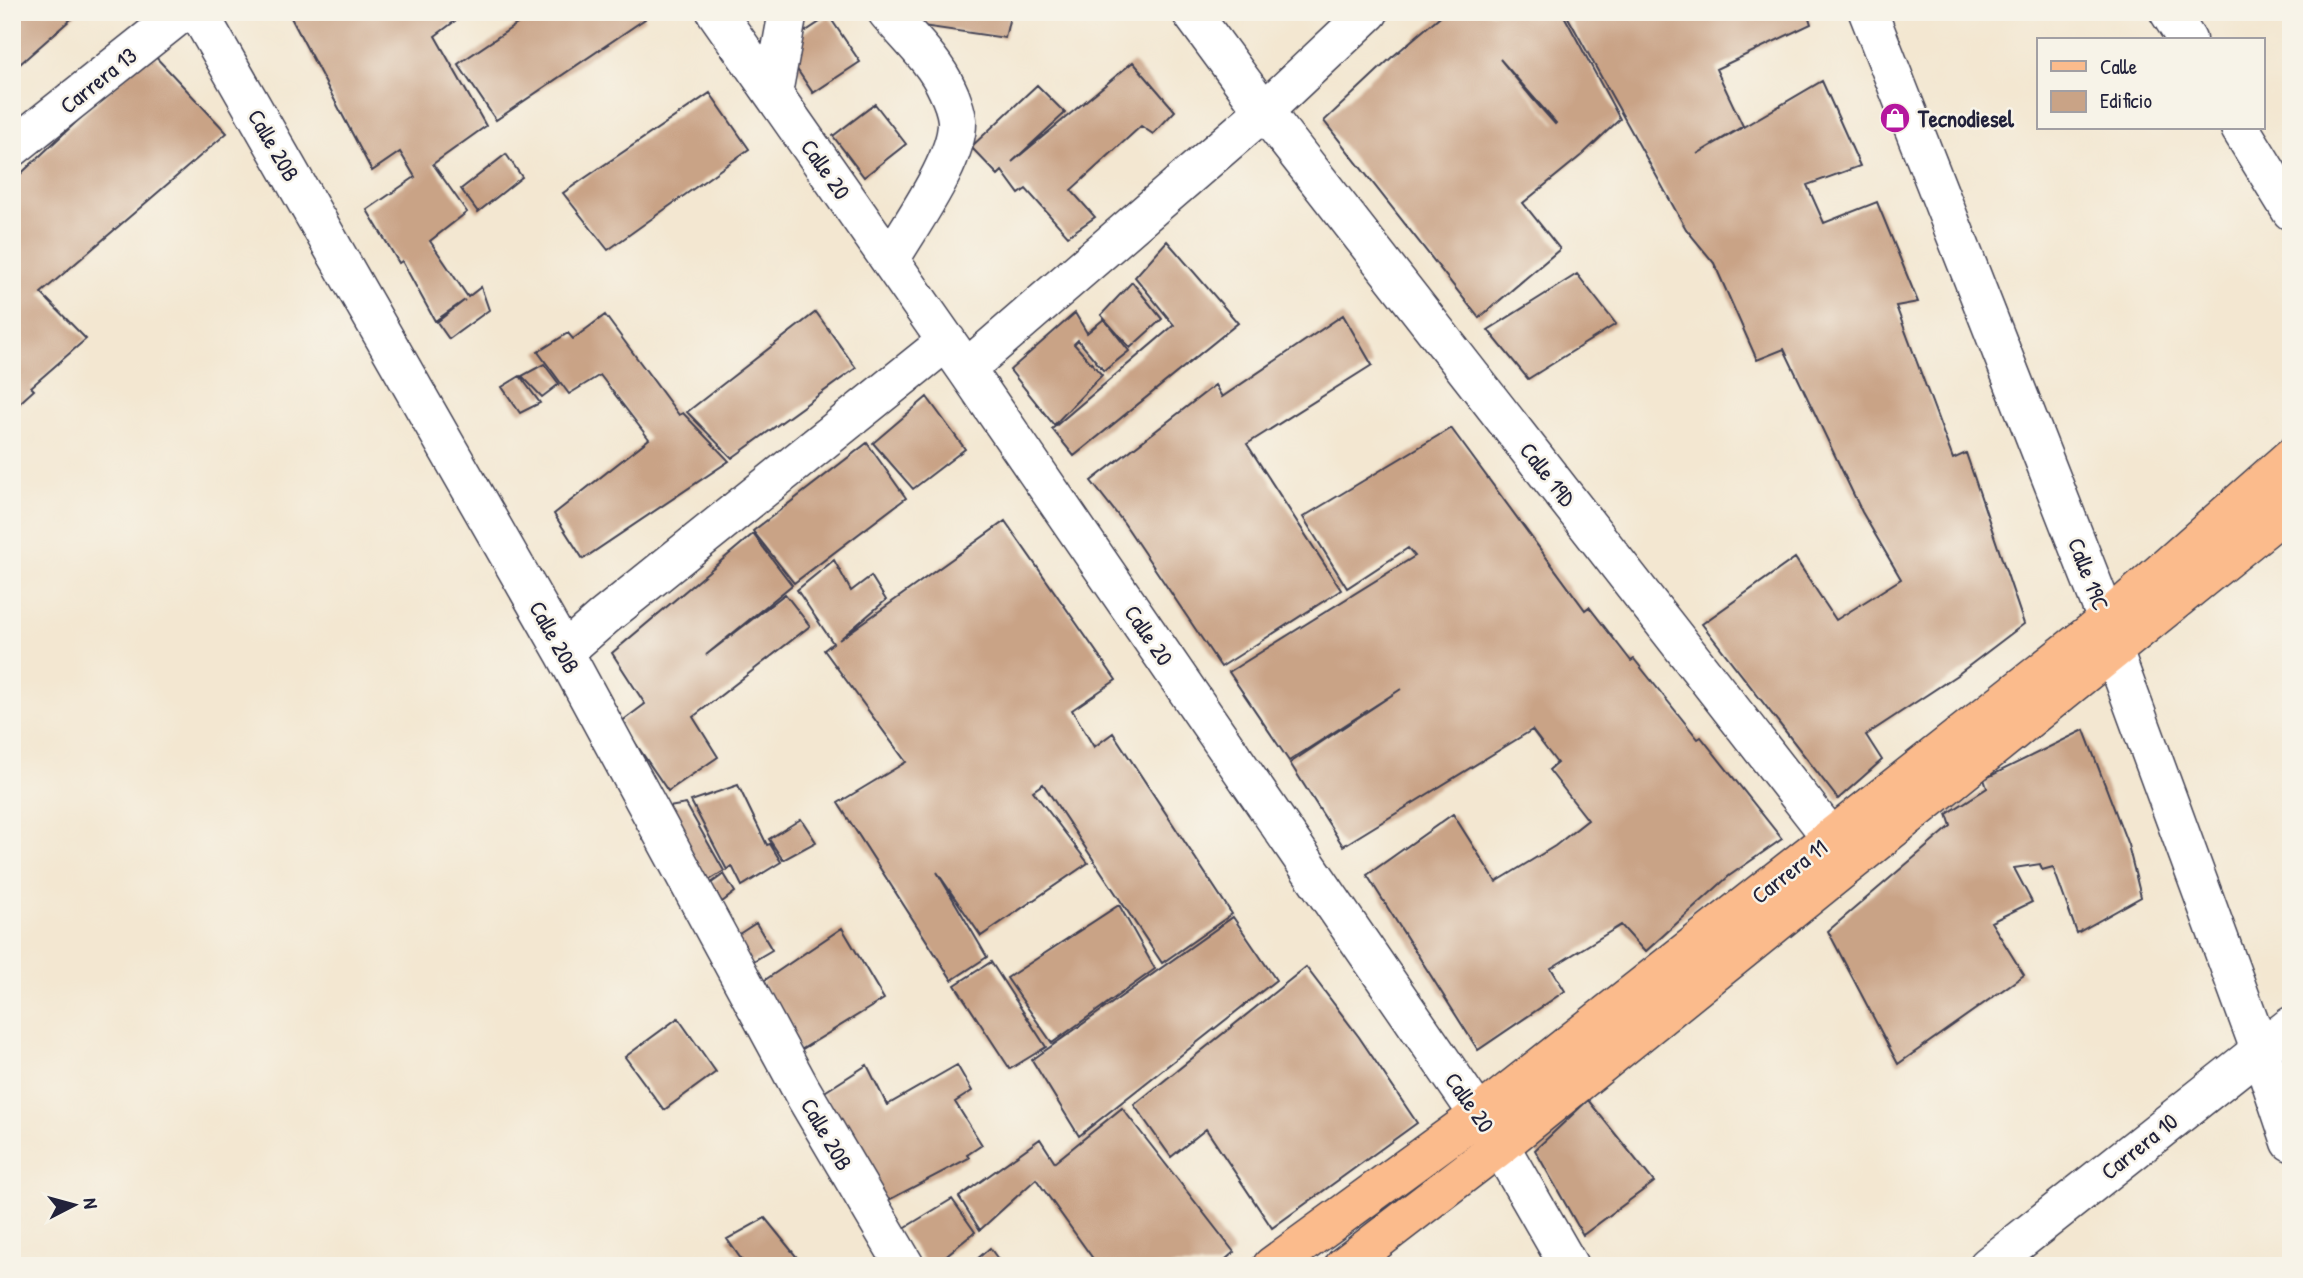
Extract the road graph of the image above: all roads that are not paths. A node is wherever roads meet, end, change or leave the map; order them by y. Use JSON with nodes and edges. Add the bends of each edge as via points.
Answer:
{"nodes":[{"id":1,"x":183,"y":12,"type":"edge"},
{"id":2,"x":198,"y":12,"type":"edge"},
{"id":3,"x":716,"y":12,"type":"edge"},
{"id":4,"x":788,"y":12,"type":"edge"},
{"id":5,"x":887,"y":12,"type":"edge"},
{"id":6,"x":1191,"y":12,"type":"edge"},
{"id":7,"x":1369,"y":12,"type":"edge"},
{"id":8,"x":1868,"y":12,"type":"edge"},
{"id":9,"x":2169,"y":12,"type":"edge"},
{"id":10,"x":2186,"y":38,"type":"edge"},
{"id":11,"x":773,"y":93,"type":"junction"},
{"id":12,"x":1264,"y":111,"type":"junction"},
{"id":13,"x":2241,"y":130,"type":"edge"},
{"id":14,"x":12,"y":148,"type":"edge"},
{"id":15,"x":2291,"y":211,"type":"edge"},
{"id":16,"x":890,"y":260,"type":"junction"},
{"id":17,"x":956,"y":355,"type":"junction"},
{"id":18,"x":2291,"y":457,"type":"edge"},
{"id":19,"x":2291,"y":507,"type":"edge"},
{"id":20,"x":2110,"y":635,"type":"junction"},
{"id":21,"x":564,"y":652,"type":"junction"},
{"id":22,"x":1832,"y":838,"type":"junction"},
{"id":23,"x":2291,"y":1026,"type":"edge"},
{"id":24,"x":2260,"y":1050,"type":"junction"},
{"id":25,"x":1489,"y":1131,"type":"junction"},
{"id":26,"x":2291,"y":1142,"type":"edge"},
{"id":27,"x":905,"y":1266,"type":"edge"},
{"id":28,"x":1272,"y":1266,"type":"edge"},
{"id":29,"x":1344,"y":1266,"type":"edge"},
{"id":30,"x":1569,"y":1266,"type":"edge"},
{"id":31,"x":1988,"y":1266,"type":"edge"}],
"edges":[{"from":1,"to":14,"type":"street","name":"Carrera 13"},
{"from":2,"to":21,"type":"street","name":"Calle 20B"},
{"from":3,"to":11,"type":"street","name":"Calle 20"},
{"from":4,"to":11,"type":"street"},
{"from":5,"to":16,"type":"street","via":[[947,89],[957,118],[946,164]]},
{"from":6,"to":12,"type":"street","name":"Calle 19D"},
{"from":7,"to":12,"type":"street"},
{"from":8,"to":20,"type":"street","name":"Calle 19C"},
{"from":9,"to":10,"type":"street"},
{"from":11,"to":16,"type":"street","name":"Calle 20"},
{"from":12,"to":17,"type":"street"},
{"from":12,"to":22,"type":"street","name":"Calle 19D"},
{"from":13,"to":15,"type":"street"},
{"from":16,"to":17,"type":"street","name":"Calle 20"},
{"from":17,"to":21,"type":"street","via":[[626,599]]},
{"from":17,"to":25,"type":"street","name":"Calle 20"},
{"from":18,"to":20,"type":"main road","name":"Carrera 11"},
{"from":19,"to":20,"type":"main road","name":"Carrera 11"},
{"from":20,"to":22,"type":"main road","name":"Carrera 11"},
{"from":20,"to":24,"type":"street","name":"Calle 19C"},
{"from":20,"to":25,"type":"main road","name":"Carrera 11"},
{"from":21,"to":27,"type":"street","name":"Calle 20B","via":[[802,1091]]},
{"from":22,"to":25,"type":"main road","name":"Carrera 11"},
{"from":23,"to":24,"type":"street","name":"Carrera 10"},
{"from":24,"to":26,"type":"street","name":"Calle 19C"},
{"from":24,"to":31,"type":"street","name":"Carrera 10"},
{"from":25,"to":28,"type":"main road","name":"Carrera 11"},
{"from":25,"to":29,"type":"main road","name":"Carrera 11"},
{"from":25,"to":30,"type":"street","name":"Calle 20"}]}
